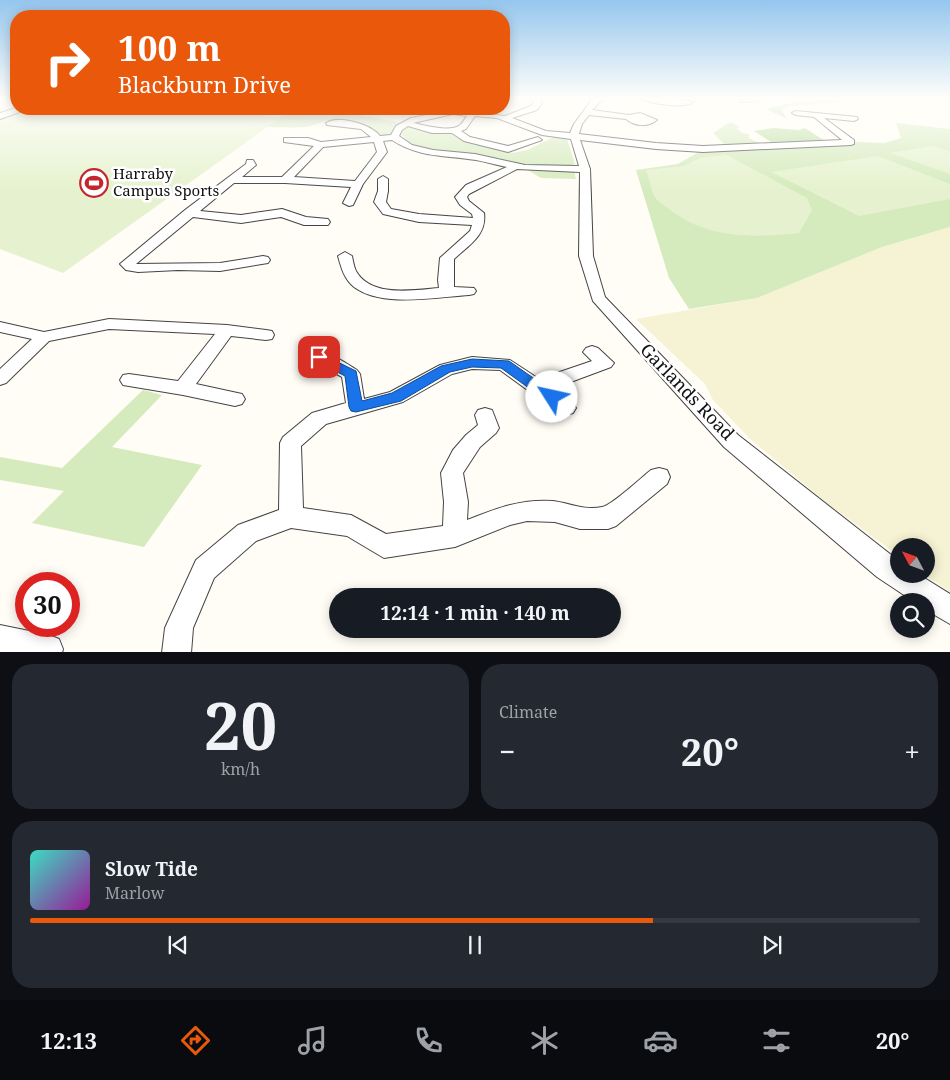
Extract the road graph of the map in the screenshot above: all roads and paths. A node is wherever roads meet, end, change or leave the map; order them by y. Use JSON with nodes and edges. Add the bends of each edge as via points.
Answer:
{"nodes":[{"id":1,"x":366,"y":128,"type":"edge"},
{"id":2,"x":399,"y":128,"type":"edge"},
{"id":3,"x":426,"y":128,"type":"edge"},
{"id":4,"x":460,"y":128,"type":"edge"},
{"id":5,"x":533,"y":128,"type":"edge"},
{"id":6,"x":576,"y":128,"type":"edge"},
{"id":7,"x":832,"y":128,"type":"edge"},
{"id":8,"x":454,"y":131,"type":"junction"},
{"id":9,"x":574,"y":135,"type":"junction"},
{"id":10,"x":394,"y":137,"type":"junction"},
{"id":11,"x":379,"y":139,"type":"junction"},
{"id":12,"x":287,"y":140,"type":"dead end"},
{"id":13,"x":538,"y":140,"type":"dead end"},
{"id":14,"x":320,"y":145,"type":"junction"},
{"id":15,"x":250,"y":162,"type":"dead end"},
{"id":16,"x":515,"y":166,"type":"junction"},
{"id":17,"x":584,"y":169,"type":"junction"},
{"id":18,"x":383,"y":179,"type":"dead end"},
{"id":19,"x":231,"y":180,"type":"junction"},
{"id":20,"x":285,"y":180,"type":"junction"},
{"id":21,"x":358,"y":184,"type":"junction"},
{"id":22,"x":349,"y":203,"type":"dead end"},
{"id":23,"x":189,"y":213,"type":"junction"},
{"id":24,"x":324,"y":222,"type":"dead end"},
{"id":25,"x":479,"y":222,"type":"junction"},
{"id":26,"x":344,"y":256,"type":"dead end"},
{"id":27,"x":263,"y":260,"type":"dead end"},
{"id":28,"x":469,"y":291,"type":"dead end"},
{"id":29,"x":446,"y":292,"type":"junction"},
{"id":30,"x":0,"y":327,"type":"edge"},
{"id":31,"x":228,"y":330,"type":"junction"},
{"id":32,"x":266,"y":335,"type":"dead end"},
{"id":33,"x":44,"y":336,"type":"junction"},
{"id":34,"x":592,"y":352,"type":"dead end"},
{"id":35,"x":319,"y":357,"type":"dead end"},
{"id":36,"x":0,"y":379,"type":"edge"},
{"id":37,"x":129,"y":380,"type":"dead end"},
{"id":38,"x":537,"y":387,"type":"junction"},
{"id":39,"x":183,"y":388,"type":"junction"},
{"id":40,"x":235,"y":399,"type":"dead end"},
{"id":41,"x":356,"y":407,"type":"junction"},
{"id":42,"x":566,"y":408,"type":"dead end"},
{"id":43,"x":485,"y":414,"type":"dead end"},
{"id":44,"x":659,"y":478,"type":"dead end"},
{"id":45,"x":291,"y":517,"type":"junction"},
{"id":46,"x":455,"y":536,"type":"junction"},
{"id":47,"x":950,"y":610,"type":"edge"},
{"id":48,"x":0,"y":639,"type":"edge"},
{"id":49,"x":49,"y":649,"type":"dead end"},
{"id":50,"x":176,"y":652,"type":"edge"}],
"edges":[{"from":1,"to":11,"type":"street","via":[[374,131]]},
{"from":2,"to":10,"type":"street"},
{"from":3,"to":8,"type":"street"},
{"from":4,"to":8,"type":"street"},
{"from":5,"to":9,"type":"street"},
{"from":6,"to":9,"type":"street"},
{"from":7,"to":9,"type":"street","via":[[852,142],[703,149]]},
{"from":8,"to":13,"type":"street","via":[[472,140],[508,149]]},
{"from":9,"to":17,"type":"street","name":"Garlands Road"},
{"from":10,"to":11,"type":"street"},
{"from":10,"to":16,"type":"street","via":[[420,150]]},
{"from":11,"to":14,"type":"street"},
{"from":11,"to":21,"type":"street","via":[[382,152]]},
{"from":12,"to":14,"type":"street"},
{"from":14,"to":20,"type":"street"},
{"from":15,"to":19,"type":"street","via":[[251,165]]},
{"from":16,"to":17,"type":"street"},
{"from":16,"to":25,"type":"street","via":[[463,193],[464,203],[478,213]]},
{"from":17,"to":47,"type":"street","name":"Garlands Road","via":[[586,256],[598,298],[732,441],[886,568]]},
{"from":18,"to":25,"type":"street","via":[[380,202],[387,212],[419,218]]},
{"from":19,"to":20,"type":"street"},
{"from":19,"to":23,"type":"street"},
{"from":20,"to":21,"type":"street"},
{"from":21,"to":22,"type":"street"},
{"from":23,"to":24,"type":"street","via":[[240,219],[282,213],[304,221]]},
{"from":23,"to":27,"type":"street","via":[[127,264],[138,268],[220,267]]},
{"from":25,"to":29,"type":"street","via":[[476,232],[447,258]]},
{"from":26,"to":29,"type":"street","via":[[353,279],[374,291],[398,295]]},
{"from":28,"to":29,"type":"street"},
{"from":30,"to":33,"type":"street"},
{"from":31,"to":32,"type":"street"},
{"from":31,"to":33,"type":"street","via":[[109,324]]},
{"from":31,"to":39,"type":"street"},
{"from":33,"to":36,"type":"street"},
{"from":34,"to":38,"type":"street","via":[[605,363]]},
{"from":35,"to":41,"type":"street","via":[[351,374]]},
{"from":37,"to":39,"type":"street"},
{"from":38,"to":41,"type":"street","via":[[504,364],[472,363],[446,369],[396,397]]},
{"from":38,"to":42,"type":"street"},
{"from":39,"to":40,"type":"street"},
{"from":41,"to":45,"type":"street","via":[[319,418],[290,443]]},
{"from":43,"to":46,"type":"street","via":[[489,428],[473,441],[452,473],[456,502]]},
{"from":44,"to":46,"type":"street","via":[[608,518],[527,511]]},
{"from":45,"to":46,"type":"street","via":[[351,526],[384,546]]},
{"from":45,"to":50,"type":"street","via":[[248,533],[205,569],[178,628]]},
{"from":48,"to":49,"type":"street"}]}
